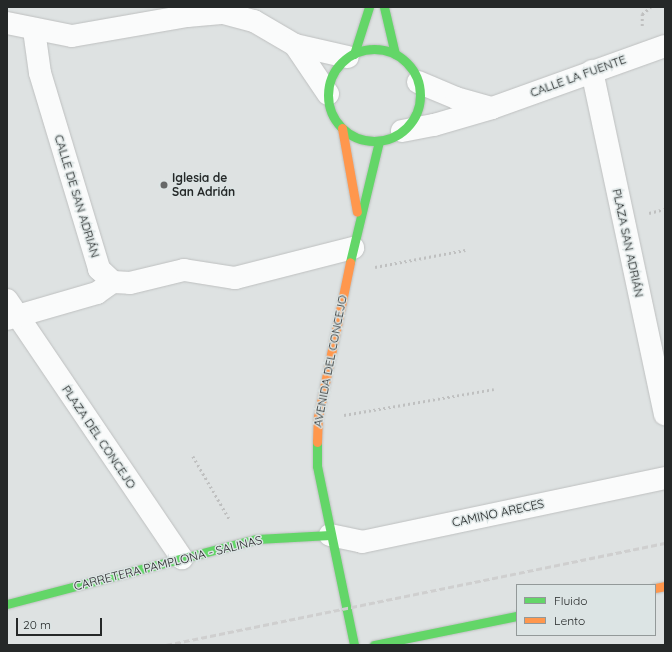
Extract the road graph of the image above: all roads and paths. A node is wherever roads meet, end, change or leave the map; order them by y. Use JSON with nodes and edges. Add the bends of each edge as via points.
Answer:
{"nodes":[{"id":1,"x":369,"y":7,"type":"edge"},
{"id":2,"x":384,"y":7,"type":"edge"},
{"id":3,"x":7,"y":23,"type":"edge"},
{"id":4,"x":34,"y":30,"type":"junction"},
{"id":5,"x":295,"y":45,"type":"junction"},
{"id":6,"x":665,"y":46,"type":"edge"},
{"id":7,"x":395,"y":54,"type":"junction"},
{"id":8,"x":351,"y":55,"type":"junction"},
{"id":9,"x":592,"y":71,"type":"junction"},
{"id":10,"x":418,"y":82,"type":"junction"},
{"id":11,"x":328,"y":94,"type":"junction"},
{"id":12,"x":492,"y":108,"type":"junction"},
{"id":13,"x":342,"y":128,"type":"junction"},
{"id":14,"x":402,"y":131,"type":"junction"},
{"id":15,"x":379,"y":141,"type":"junction"},
{"id":16,"x":665,"y":209,"type":"edge"},
{"id":17,"x":644,"y":214,"type":"dead end"},
{"id":18,"x":359,"y":219,"type":"junction"},
{"id":19,"x":353,"y":248,"type":"junction"},
{"id":20,"x":465,"y":250,"type":"dead end"},
{"id":21,"x":347,"y":273,"type":"junction"},
{"id":22,"x":113,"y":282,"type":"junction"},
{"id":23,"x":10,"y":312,"type":"edge"},
{"id":24,"x":494,"y":389,"type":"dead end"},
{"id":25,"x":665,"y":414,"type":"edge"},
{"id":26,"x":318,"y":417,"type":"junction"},
{"id":27,"x":194,"y":456,"type":"dead end"},
{"id":28,"x":665,"y":478,"type":"edge"},
{"id":29,"x":330,"y":535,"type":"junction"},
{"id":30,"x":243,"y":543,"type":"junction"},
{"id":31,"x":182,"y":558,"type":"junction"},
{"id":32,"x":7,"y":604,"type":"edge"},
{"id":33,"x":516,"y":616,"type":"edge"},
{"id":34,"x":354,"y":645,"type":"edge"},
{"id":35,"x":374,"y":645,"type":"edge"}],
"edges":[{"from":1,"to":8,"type":"street"},
{"from":2,"to":7,"type":"street"},
{"from":3,"to":4,"type":"street"},
{"from":4,"to":5,"type":"street","via":[[72,36],[224,13],[254,20]]},
{"from":4,"to":22,"type":"street","name":"CALLE DE SAN ADRIÁN","via":[[40,73],[99,269]]},
{"from":5,"to":8,"type":"street"},
{"from":5,"to":11,"type":"street"},
{"from":6,"to":9,"type":"street","name":"CALLE LA FUENTE"},
{"from":7,"to":8,"type":"street","via":[[374,49]]},
{"from":7,"to":10,"type":"street","via":[[409,66]]},
{"from":8,"to":11,"type":"street","via":[[334,73]]},
{"from":9,"to":12,"type":"street","name":"CALLE LA FUENTE"},
{"from":9,"to":25,"type":"street","name":"PLAZA SAN ADRIÁN"},
{"from":10,"to":12,"type":"street","via":[[456,98]]},
{"from":10,"to":14,"type":"street","via":[[418,109],[412,121]]},
{"from":11,"to":13,"type":"street","via":[[329,107]]},
{"from":12,"to":14,"type":"street","name":"CALLE LA FUENTE","via":[[434,125]]},
{"from":13,"to":15,"type":"street","via":[[364,140]]},
{"from":13,"to":18,"type":"street","name":"AVENIDA DEL CONCEJO"},
{"from":14,"to":15,"type":"street"},
{"from":15,"to":18,"type":"street","name":"AVENIDA DEL CONCEJO"},
{"from":16,"to":17,"type":"path"},
{"from":18,"to":19,"type":"street","name":"AVENIDA DEL CONCEJO"},
{"from":19,"to":21,"type":"street","name":"AVENIDA DEL CONCEJO"},
{"from":19,"to":22,"type":"street","via":[[235,278],[184,270],[130,283]]},
{"from":20,"to":21,"type":"path"},
{"from":21,"to":26,"type":"street","name":"AVENIDA DEL CONCEJO"},
{"from":22,"to":23,"type":"street","via":[[97,293]]},
{"from":23,"to":31,"type":"street","name":"PLAZA DEL CONCEJO"},
{"from":24,"to":26,"type":"path","via":[[356,414]]},
{"from":26,"to":29,"type":"street","name":"AVENIDA DEL CONCEJO","via":[[317,466]]},
{"from":27,"to":30,"type":"path"},
{"from":28,"to":29,"type":"street","name":"CAMINO ARECES","via":[[362,542]]},
{"from":29,"to":30,"type":"street","name":"CARRETERA PAMPLONA - SALINAS","via":[[257,539]]},
{"from":29,"to":34,"type":"street","name":"AVENIDA DEL CONCEJO"},
{"from":30,"to":31,"type":"street","name":"CARRETERA PAMPLONA - SALINAS"},
{"from":31,"to":32,"type":"street","name":"CARRETERA PAMPLONA - SALINAS"},
{"from":33,"to":35,"type":"street"}]}
